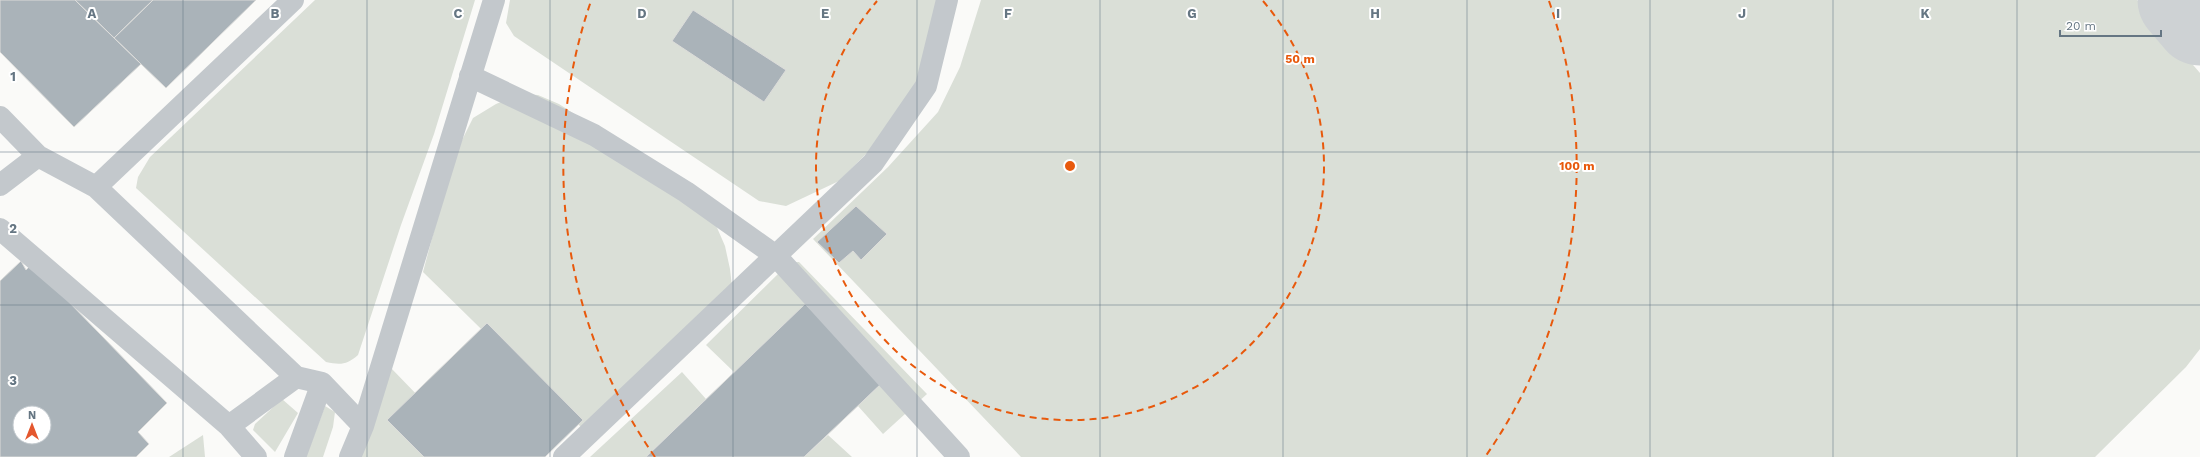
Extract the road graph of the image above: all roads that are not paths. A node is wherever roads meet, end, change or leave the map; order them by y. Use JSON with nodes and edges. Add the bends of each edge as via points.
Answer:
{"nodes":[{"id":1,"x":293,"y":0,"type":"edge"},
{"id":2,"x":494,"y":0,"type":"edge"},
{"id":3,"x":947,"y":0,"type":"edge"},
{"id":4,"x":470,"y":76,"type":"junction"},
{"id":5,"x":0,"y":117,"type":"edge"},
{"id":6,"x":38,"y":156,"type":"junction"},
{"id":7,"x":0,"y":185,"type":"edge"},
{"id":8,"x":96,"y":187,"type":"junction"},
{"id":9,"x":1,"y":231,"type":"edge"},
{"id":10,"x":776,"y":256,"type":"junction"},
{"id":11,"x":296,"y":377,"type":"junction"},
{"id":12,"x":322,"y":383,"type":"junction"},
{"id":13,"x":229,"y":426,"type":"junction"},
{"id":14,"x":362,"y":426,"type":"junction"},
{"id":15,"x":256,"y":457,"type":"edge"},
{"id":16,"x":295,"y":457,"type":"edge"},
{"id":17,"x":350,"y":457,"type":"edge"},
{"id":18,"x":564,"y":457,"type":"edge"},
{"id":19,"x":959,"y":457,"type":"edge"}],
"edges":[{"from":1,"to":8,"type":"lane"},
{"from":2,"to":4,"type":"lane"},
{"from":3,"to":10,"type":"lane","via":[[926,86],[873,163]]},
{"from":4,"to":10,"type":"lane","via":[[594,135],[686,192]]},
{"from":4,"to":14,"type":"lane"},
{"from":5,"to":6,"type":"lane"},
{"from":6,"to":7,"type":"lane"},
{"from":6,"to":8,"type":"lane"},
{"from":8,"to":11,"type":"lane"},
{"from":9,"to":13,"type":"lane"},
{"from":10,"to":18,"type":"lane"},
{"from":10,"to":19,"type":"lane"},
{"from":11,"to":12,"type":"lane"},
{"from":11,"to":13,"type":"lane"},
{"from":12,"to":14,"type":"lane"},
{"from":12,"to":16,"type":"lane"},
{"from":13,"to":15,"type":"lane"},
{"from":14,"to":17,"type":"lane"}]}
